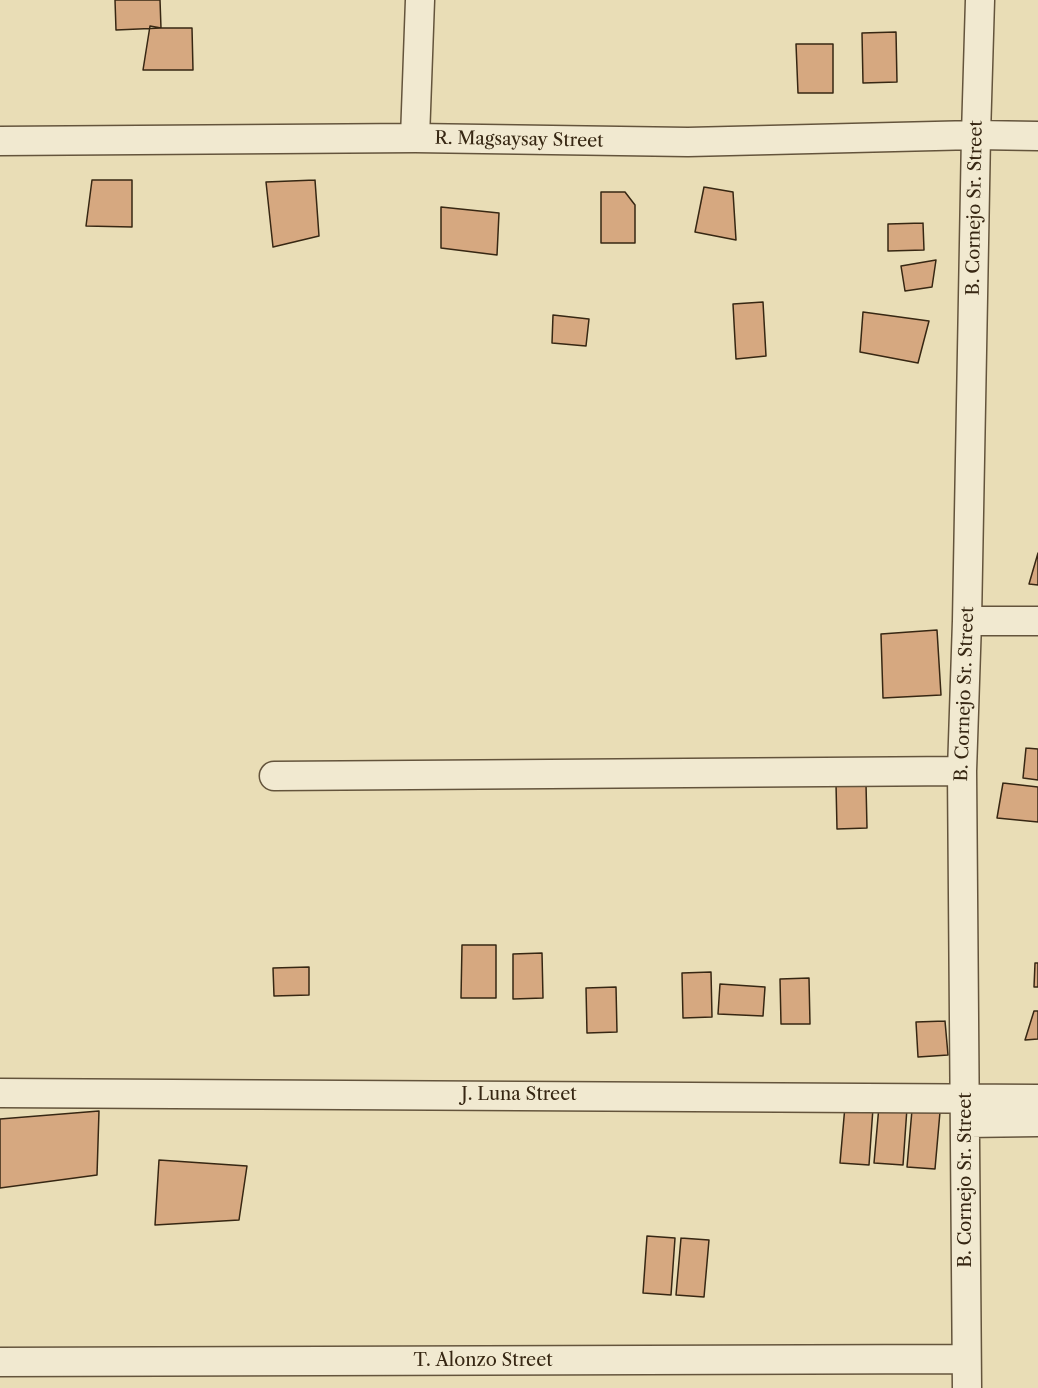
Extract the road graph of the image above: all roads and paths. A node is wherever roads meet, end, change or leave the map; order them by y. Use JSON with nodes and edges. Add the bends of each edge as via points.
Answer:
{"nodes":[{"id":1,"x":420,"y":0,"type":"edge"},
{"id":2,"x":981,"y":0,"type":"edge"},
{"id":3,"x":976,"y":135,"type":"junction"},
{"id":4,"x":1038,"y":136,"type":"edge"},
{"id":5,"x":415,"y":138,"type":"junction"},
{"id":6,"x":0,"y":141,"type":"edge"},
{"id":7,"x":968,"y":621,"type":"junction"},
{"id":8,"x":1038,"y":621,"type":"edge"},
{"id":9,"x":962,"y":771,"type":"junction"},
{"id":10,"x":274,"y":776,"type":"dead end"},
{"id":11,"x":0,"y":1093,"type":"edge"},
{"id":12,"x":1038,"y":1098,"type":"edge"},
{"id":13,"x":966,"y":1111,"type":"junction"},
{"id":14,"x":1038,"y":1122,"type":"edge"},
{"id":15,"x":966,"y":1359,"type":"junction"},
{"id":16,"x":0,"y":1362,"type":"edge"},
{"id":17,"x":967,"y":1388,"type":"edge"}],
"edges":[{"from":1,"to":5,"type":"street"},
{"from":2,"to":3,"type":"street","name":"B. Cornejo Sr. Street"},
{"from":3,"to":4,"type":"street","name":"R. Magsaysay Street"},
{"from":3,"to":5,"type":"street","name":"R. Magsaysay Street","via":[[688,142]]},
{"from":3,"to":7,"type":"street","name":"B. Cornejo Sr. Street"},
{"from":5,"to":6,"type":"street","name":"R. Magsaysay Street"},
{"from":7,"to":8,"type":"street"},
{"from":7,"to":9,"type":"street","name":"B. Cornejo Sr. Street"},
{"from":9,"to":10,"type":"street"},
{"from":9,"to":13,"type":"street","name":"B. Cornejo Sr. Street"},
{"from":11,"to":13,"type":"street","name":"J. Luna Street"},
{"from":12,"to":13,"type":"street","name":"J. Luna Street"},
{"from":13,"to":14,"type":"street","name":"J. Luna Street"},
{"from":13,"to":15,"type":"street","name":"B. Cornejo Sr. Street"},
{"from":15,"to":16,"type":"street","name":"T. Alonzo Street"},
{"from":15,"to":17,"type":"street","name":"B. Cornejo Sr. Street"}]}
